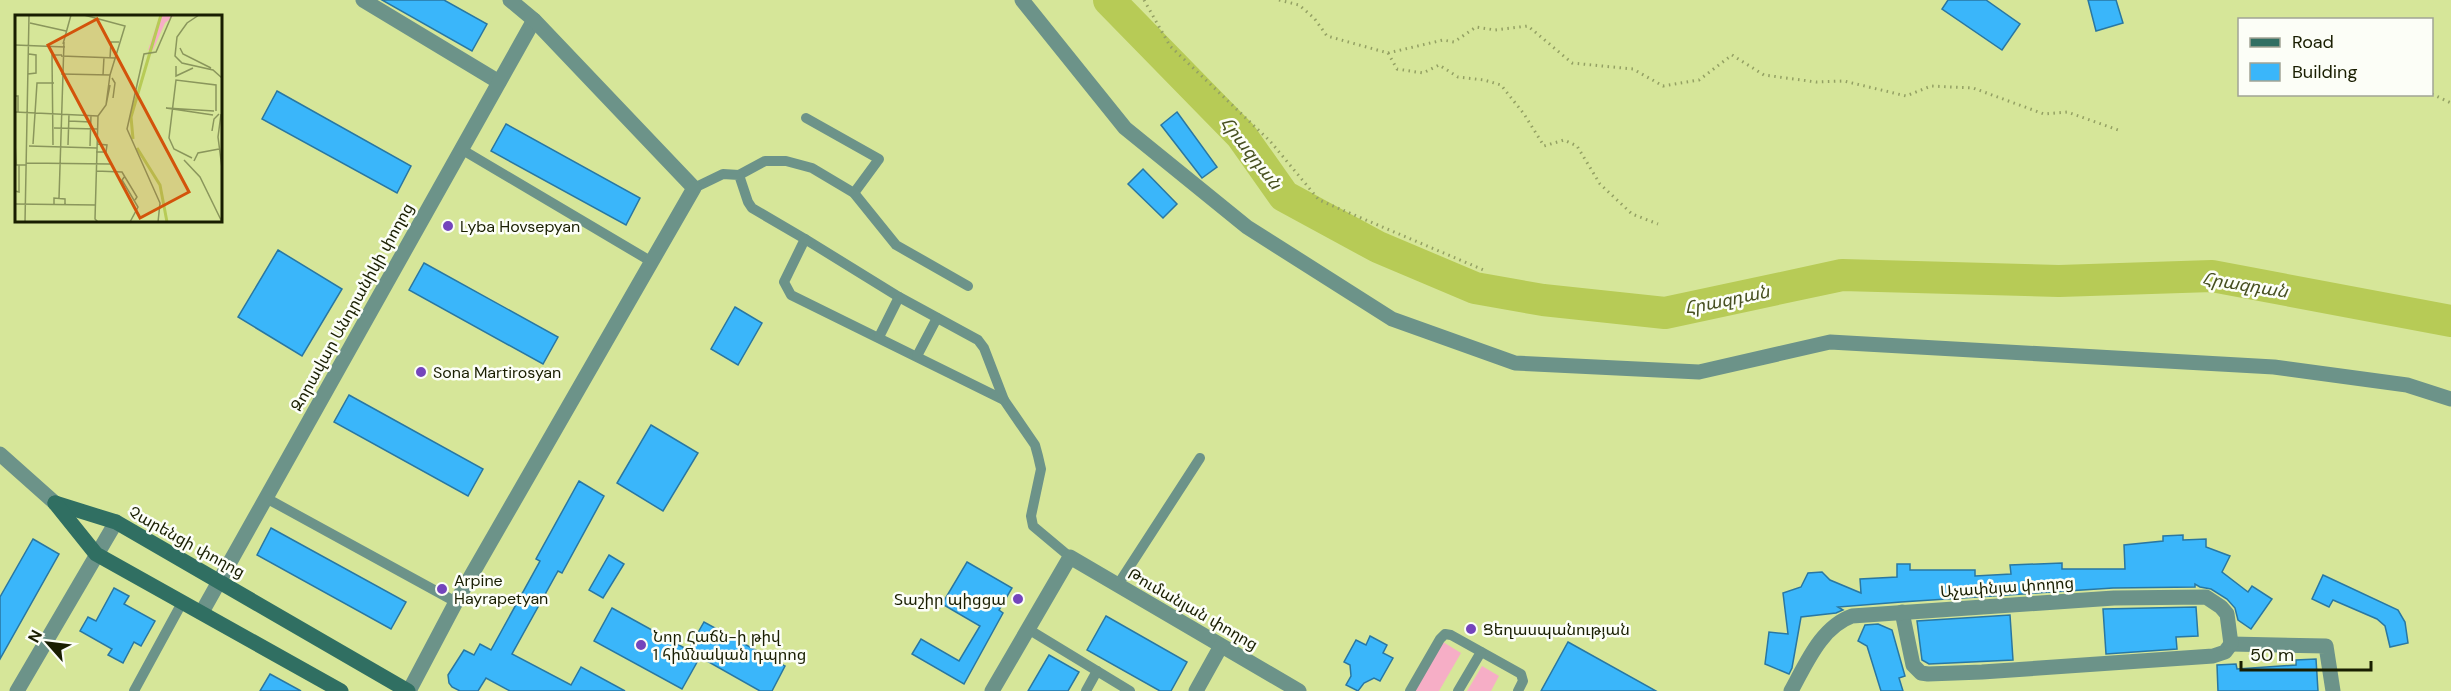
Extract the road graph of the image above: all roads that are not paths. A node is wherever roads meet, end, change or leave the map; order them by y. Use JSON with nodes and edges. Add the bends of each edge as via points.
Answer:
{"nodes":[{"id":1,"x":363,"y":0,"type":"edge"},
{"id":2,"x":510,"y":0,"type":"edge"},
{"id":3,"x":1022,"y":0,"type":"edge"},
{"id":4,"x":534,"y":20,"type":"junction"},
{"id":5,"x":499,"y":82,"type":"junction"},
{"id":6,"x":806,"y":118,"type":"dead end"},
{"id":7,"x":461,"y":149,"type":"junction"},
{"id":8,"x":739,"y":176,"type":"junction"},
{"id":9,"x":694,"y":188,"type":"junction"},
{"id":10,"x":854,"y":193,"type":"junction"},
{"id":11,"x":805,"y":239,"type":"junction"},
{"id":12,"x":652,"y":262,"type":"junction"},
{"id":13,"x":968,"y":286,"type":"dead end"},
{"id":14,"x":899,"y":297,"type":"junction"},
{"id":15,"x":937,"y":318,"type":"junction"},
{"id":16,"x":879,"y":337,"type":"junction"},
{"id":17,"x":917,"y":356,"type":"junction"},
{"id":18,"x":2451,"y":399,"type":"edge"},
{"id":19,"x":1004,"y":400,"type":"junction"},
{"id":20,"x":0,"y":454,"type":"edge"},
{"id":21,"x":1200,"y":458,"type":"dead end"},
{"id":22,"x":266,"y":498,"type":"junction"},
{"id":23,"x":55,"y":503,"type":"junction"},
{"id":24,"x":116,"y":522,"type":"junction"},
{"id":25,"x":96,"y":554,"type":"junction"},
{"id":26,"x":1070,"y":557,"type":"junction"},
{"id":27,"x":219,"y":580,"type":"junction"},
{"id":28,"x":1117,"y":586,"type":"junction"},
{"id":29,"x":183,"y":601,"type":"junction"},
{"id":30,"x":456,"y":602,"type":"junction"},
{"id":31,"x":201,"y":612,"type":"junction"},
{"id":32,"x":1902,"y":612,"type":"junction"},
{"id":33,"x":1028,"y":629,"type":"junction"},
{"id":34,"x":2231,"y":644,"type":"junction"},
{"id":35,"x":1221,"y":646,"type":"junction"},
{"id":36,"x":1481,"y":652,"type":"junction"},
{"id":37,"x":1097,"y":671,"type":"junction"},
{"id":38,"x":17,"y":691,"type":"edge"},
{"id":39,"x":134,"y":691,"type":"edge"},
{"id":40,"x":341,"y":691,"type":"edge"},
{"id":41,"x":409,"y":691,"type":"edge"},
{"id":42,"x":992,"y":691,"type":"edge"},
{"id":43,"x":1086,"y":691,"type":"edge"},
{"id":44,"x":1131,"y":691,"type":"edge"},
{"id":45,"x":1196,"y":691,"type":"edge"},
{"id":46,"x":1299,"y":691,"type":"edge"},
{"id":47,"x":1410,"y":691,"type":"edge"},
{"id":48,"x":1458,"y":691,"type":"edge"},
{"id":49,"x":1518,"y":691,"type":"edge"},
{"id":50,"x":1791,"y":691,"type":"edge"},
{"id":51,"x":2333,"y":691,"type":"edge"}],
"edges":[{"from":1,"to":5,"type":"street"},
{"from":2,"to":4,"type":"street"},
{"from":3,"to":18,"type":"street","via":[[1125,128],[1247,227],[1392,319],[1515,363],[1699,372],[1830,342],[2274,367],[2406,385]]},
{"from":4,"to":5,"type":"street","name":"Զորավար Անդրանիկի փողոց"},
{"from":4,"to":9,"type":"street"},
{"from":5,"to":7,"type":"street","name":"Զորավար Անդրանիկի փողոց"},
{"from":6,"to":10,"type":"lane","via":[[879,159]]},
{"from":7,"to":12,"type":"lane"},
{"from":7,"to":22,"type":"street","name":"Զորավար Անդրանիկի փողոց"},
{"from":8,"to":9,"type":"lane","via":[[723,174]]},
{"from":8,"to":10,"type":"lane","via":[[765,162],[786,161],[812,168]]},
{"from":8,"to":11,"type":"lane","via":[[752,208]]},
{"from":9,"to":12,"type":"street"},
{"from":10,"to":13,"type":"lane","via":[[897,244]]},
{"from":11,"to":14,"type":"lane"},
{"from":11,"to":16,"type":"lane","via":[[784,282],[786,290]]},
{"from":12,"to":30,"type":"street"},
{"from":14,"to":15,"type":"lane"},
{"from":14,"to":16,"type":"lane"},
{"from":15,"to":17,"type":"lane"},
{"from":15,"to":19,"type":"lane","via":[[978,340]]},
{"from":16,"to":17,"type":"lane"},
{"from":17,"to":19,"type":"lane"},
{"from":19,"to":26,"type":"lane","via":[[1035,445],[1041,469],[1031,516],[1033,526]]},
{"from":20,"to":23,"type":"street"},
{"from":21,"to":28,"type":"lane"},
{"from":22,"to":27,"type":"street","name":"Զորավար Անդրանիկի փողոց"},
{"from":22,"to":30,"type":"lane"},
{"from":23,"to":24,"type":"street","name":"Չարենցի փողոց"},
{"from":23,"to":25,"type":"street"},
{"from":24,"to":25,"type":"street"},
{"from":24,"to":27,"type":"street","name":"Չարենցի փողոց"},
{"from":25,"to":29,"type":"street"},
{"from":25,"to":38,"type":"street"},
{"from":26,"to":28,"type":"street","name":"Թումանյան փողոց"},
{"from":26,"to":33,"type":"street"},
{"from":27,"to":31,"type":"street","name":"Զորավար Անդրանիկի փողոց"},
{"from":27,"to":41,"type":"street","name":"Չարենցի փողոց"},
{"from":28,"to":35,"type":"street","name":"Թումանյան փողոց"},
{"from":29,"to":31,"type":"street"},
{"from":29,"to":39,"type":"lane"},
{"from":30,"to":41,"type":"street"},
{"from":31,"to":40,"type":"street"},
{"from":32,"to":34,"type":"street","name":"Աչափնյա փողոց","via":[[2114,598],[2206,597],[2227,614]]},
{"from":32,"to":34,"type":"street","via":[[1913,665],[1928,674],[2213,656],[2225,652]]},
{"from":32,"to":50,"type":"street","name":"Աչափնյա փողոց","via":[[1840,620],[1824,635]]},
{"from":33,"to":37,"type":"lane"},
{"from":33,"to":42,"type":"street"},
{"from":34,"to":51,"type":"street","via":[[2326,646]]},
{"from":35,"to":45,"type":"street"},
{"from":35,"to":46,"type":"street","name":"Թումանյան փողոց"},
{"from":36,"to":47,"type":"lane","via":[[1445,634]]},
{"from":36,"to":48,"type":"lane"},
{"from":36,"to":49,"type":"lane","via":[[1521,674],[1523,681]]},
{"from":37,"to":43,"type":"lane"},
{"from":37,"to":44,"type":"lane"}]}
